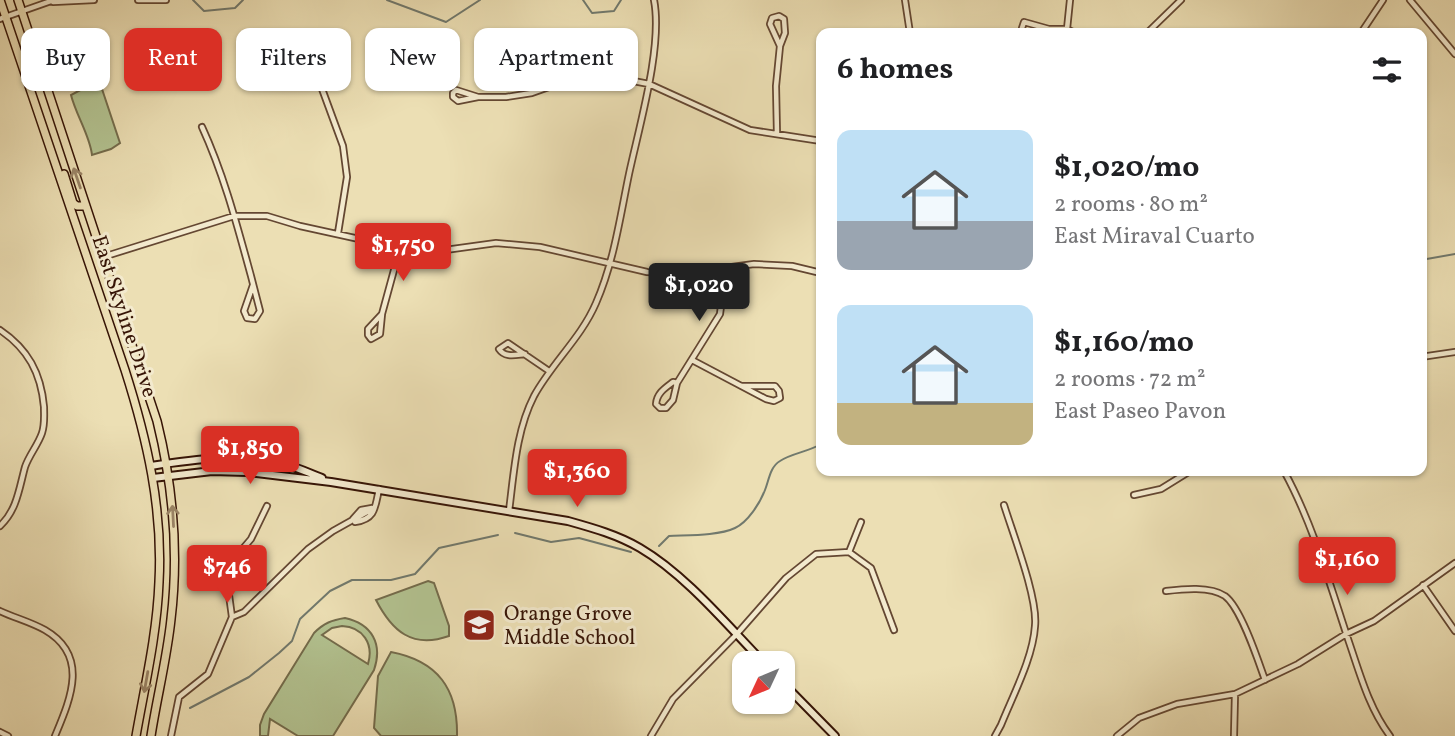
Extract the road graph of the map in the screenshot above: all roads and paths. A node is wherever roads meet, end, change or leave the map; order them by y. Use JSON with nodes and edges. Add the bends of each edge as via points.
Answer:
{"nodes":[{"id":1,"x":0,"y":0,"type":"edge"},
{"id":2,"x":18,"y":0,"type":"edge"},
{"id":3,"x":94,"y":0,"type":"edge"},
{"id":4,"x":138,"y":0,"type":"edge"},
{"id":5,"x":166,"y":0,"type":"edge"},
{"id":6,"x":654,"y":0,"type":"edge"},
{"id":7,"x":905,"y":0,"type":"edge"},
{"id":8,"x":1070,"y":0,"type":"edge"},
{"id":9,"x":1181,"y":0,"type":"edge"},
{"id":10,"x":1383,"y":0,"type":"edge"},
{"id":11,"x":1410,"y":0,"type":"edge"},
{"id":12,"x":50,"y":2,"type":"edge"},
{"id":13,"x":22,"y":12,"type":"junction"},
{"id":14,"x":3,"y":18,"type":"edge"},
{"id":15,"x":909,"y":28,"type":"edge"},
{"id":16,"x":1022,"y":28,"type":"edge"},
{"id":17,"x":1045,"y":28,"type":"edge"},
{"id":18,"x":1067,"y":28,"type":"edge"},
{"id":19,"x":1152,"y":28,"type":"edge"},
{"id":20,"x":1364,"y":28,"type":"edge"},
{"id":21,"x":780,"y":46,"type":"junction"},
{"id":22,"x":1455,"y":54,"type":"edge"},
{"id":23,"x":649,"y":83,"type":"junction"},
{"id":24,"x":323,"y":91,"type":"edge"},
{"id":25,"x":478,"y":97,"type":"junction"},
{"id":26,"x":202,"y":127,"type":"dead end"},
{"id":27,"x":43,"y":129,"type":"junction"},
{"id":28,"x":777,"y":134,"type":"junction"},
{"id":29,"x":816,"y":140,"type":"edge"},
{"id":30,"x":86,"y":206,"type":"junction"},
{"id":31,"x":234,"y":216,"type":"junction"},
{"id":32,"x":338,"y":233,"type":"junction"},
{"id":33,"x":400,"y":248,"type":"junction"},
{"id":34,"x":103,"y":257,"type":"junction"},
{"id":35,"x":609,"y":265,"type":"junction"},
{"id":36,"x":720,"y":268,"type":"junction"},
{"id":37,"x":816,"y":272,"type":"edge"},
{"id":38,"x":253,"y":285,"type":"junction"},
{"id":39,"x":382,"y":314,"type":"junction"},
{"id":40,"x":0,"y":330,"type":"edge"},
{"id":41,"x":1455,"y":352,"type":"edge"},
{"id":42,"x":525,"y":355,"type":"junction"},
{"id":43,"x":1427,"y":356,"type":"edge"},
{"id":44,"x":692,"y":360,"type":"junction"},
{"id":45,"x":549,"y":371,"type":"junction"},
{"id":46,"x":677,"y":383,"type":"junction"},
{"id":47,"x":742,"y":386,"type":"junction"},
{"id":48,"x":167,"y":463,"type":"junction"},
{"id":49,"x":151,"y":466,"type":"junction"},
{"id":50,"x":169,"y":475,"type":"junction"},
{"id":51,"x":1182,"y":476,"type":"edge"},
{"id":52,"x":1286,"y":476,"type":"edge"},
{"id":53,"x":153,"y":478,"type":"junction"},
{"id":54,"x":331,"y":482,"type":"junction"},
{"id":55,"x":379,"y":489,"type":"junction"},
{"id":56,"x":1134,"y":495,"type":"dead end"},
{"id":57,"x":1004,"y":505,"type":"dead end"},
{"id":58,"x":267,"y":506,"type":"dead end"},
{"id":59,"x":374,"y":508,"type":"junction"},
{"id":60,"x":509,"y":511,"type":"junction"},
{"id":61,"x":351,"y":522,"type":"junction"},
{"id":62,"x":860,"y":522,"type":"dead end"},
{"id":63,"x":0,"y":526,"type":"edge"},
{"id":64,"x":849,"y":552,"type":"junction"},
{"id":65,"x":1455,"y":563,"type":"edge"},
{"id":66,"x":1423,"y":585,"type":"junction"},
{"id":67,"x":1166,"y":591,"type":"dead end"},
{"id":68,"x":0,"y":611,"type":"edge"},
{"id":69,"x":232,"y":617,"type":"junction"},
{"id":70,"x":894,"y":630,"type":"dead end"},
{"id":71,"x":1455,"y":631,"type":"edge"},
{"id":72,"x":1346,"y":634,"type":"junction"},
{"id":73,"x":737,"y":635,"type":"junction"},
{"id":74,"x":752,"y":651,"type":"edge"},
{"id":75,"x":1265,"y":680,"type":"junction"},
{"id":76,"x":1234,"y":694,"type":"junction"},
{"id":77,"x":795,"y":695,"type":"edge"},
{"id":78,"x":0,"y":732,"type":"edge"},
{"id":79,"x":8,"y":736,"type":"edge"},
{"id":80,"x":55,"y":736,"type":"edge"},
{"id":81,"x":135,"y":736,"type":"edge"},
{"id":82,"x":151,"y":736,"type":"edge"},
{"id":83,"x":171,"y":736,"type":"edge"},
{"id":84,"x":651,"y":736,"type":"edge"},
{"id":85,"x":835,"y":736,"type":"edge"},
{"id":86,"x":995,"y":736,"type":"edge"},
{"id":87,"x":1117,"y":736,"type":"edge"},
{"id":88,"x":1234,"y":736,"type":"edge"},
{"id":89,"x":1390,"y":736,"type":"edge"}],
"edges":[{"from":1,"to":14,"type":"main road","name":"East Skyline Drive"},
{"from":2,"to":13,"type":"main road","name":"East Skyline Drive"},
{"from":3,"to":12,"type":"street"},
{"from":4,"to":5,"type":"street"},
{"from":6,"to":23,"type":"street","via":[[657,16]]},
{"from":7,"to":15,"type":"street"},
{"from":8,"to":18,"type":"street"},
{"from":9,"to":19,"type":"street"},
{"from":10,"to":20,"type":"street"},
{"from":11,"to":22,"type":"street"},
{"from":12,"to":13,"type":"street"},
{"from":13,"to":14,"type":"street"},
{"from":30,"to":13,"type":"main road","name":"East Skyline Drive","one_way":true},
{"from":14,"to":27,"type":"main road","name":"East Skyline Drive"},
{"from":16,"to":17,"type":"street","via":[[1024,22]]},
{"from":21,"to":21,"type":"street","via":[[770,24],[779,16],[786,26]]},
{"from":21,"to":28,"type":"street"},
{"from":23,"to":25,"type":"street","via":[[602,75],[532,93]]},
{"from":23,"to":28,"type":"street","via":[[750,130]]},
{"from":23,"to":35,"type":"street"},
{"from":24,"to":32,"type":"street","via":[[343,145],[347,177]]},
{"from":25,"to":25,"type":"street","via":[[458,90],[453,93],[458,101]]},
{"from":26,"to":31,"type":"street"},
{"from":27,"to":30,"type":"main road","via":[[73,203]]},
{"from":27,"to":49,"type":"main road","name":"East Skyline Drive","via":[[125,370]]},
{"from":28,"to":29,"type":"street"},
{"from":30,"to":34,"type":"main road","name":"East Skyline Drive"},
{"from":31,"to":32,"type":"street","via":[[268,216]]},
{"from":31,"to":34,"type":"street"},
{"from":31,"to":38,"type":"street"},
{"from":32,"to":33,"type":"street"},
{"from":33,"to":35,"type":"street","via":[[438,251],[509,244]]},
{"from":33,"to":39,"type":"street"},
{"from":34,"to":48,"type":"main road","name":"East Skyline Drive"},
{"from":35,"to":36,"type":"street","via":[[680,274]]},
{"from":35,"to":45,"type":"street","via":[[580,333]]},
{"from":36,"to":37,"type":"street","via":[[754,264]]},
{"from":36,"to":44,"type":"street","via":[[720,314]]},
{"from":38,"to":38,"type":"street","via":[[244,311],[247,318],[255,319],[260,311]]},
{"from":39,"to":39,"type":"street","via":[[380,334],[371,339],[368,329]]},
{"from":40,"to":63,"type":"street","via":[[33,362],[42,387],[45,420],[28,457],[13,512]]},
{"from":41,"to":43,"type":"street"},
{"from":42,"to":42,"type":"street","via":[[508,343],[499,349],[508,355]]},
{"from":42,"to":45,"type":"street"},
{"from":44,"to":46,"type":"street"},
{"from":44,"to":47,"type":"street"},
{"from":45,"to":60,"type":"street","via":[[533,398],[520,437]]},
{"from":46,"to":46,"type":"street","via":[[673,400],[660,408],[656,404],[661,391]]},
{"from":47,"to":47,"type":"street","via":[[775,386],[780,398],[766,399]]},
{"from":48,"to":49,"type":"main road"},
{"from":48,"to":50,"type":"main road","name":"East Skyline Drive"},
{"from":48,"to":54,"type":"main road","via":[[250,459],[286,465]]},
{"from":49,"to":53,"type":"main road","name":"East Skyline Drive"},
{"from":50,"to":53,"type":"main road"},
{"from":50,"to":54,"type":"main road","via":[[233,471]]},
{"from":82,"to":50,"type":"main road","name":"East Skyline Drive","one_way":true,"via":[[173,593]]},
{"from":51,"to":56,"type":"street","via":[[1161,489]]},
{"from":52,"to":72,"type":"street"},
{"from":53,"to":81,"type":"main road","name":"East Skyline Drive","one_way":true,"via":[[159,582]]},
{"from":54,"to":55,"type":"main road"},
{"from":55,"to":59,"type":"street"},
{"from":55,"to":60,"type":"main road"},
{"from":57,"to":86,"type":"street","via":[[1035,625],[1031,648]]},
{"from":58,"to":69,"type":"street","via":[[251,540],[228,566]]},
{"from":59,"to":61,"type":"street","via":[[361,510]]},
{"from":59,"to":61,"type":"street","via":[[368,519]]},
{"from":60,"to":73,"type":"main road","via":[[568,521],[640,548],[680,579]]},
{"from":61,"to":69,"type":"street","via":[[308,549],[244,612]]},
{"from":62,"to":64,"type":"street"},
{"from":64,"to":70,"type":"street","via":[[872,568]]},
{"from":64,"to":73,"type":"street","via":[[816,554],[786,578]]},
{"from":65,"to":66,"type":"street"},
{"from":66,"to":71,"type":"street"},
{"from":66,"to":72,"type":"street","via":[[1374,621]]},
{"from":67,"to":75,"type":"street","via":[[1198,588],[1225,596],[1243,622]]},
{"from":68,"to":80,"type":"street","via":[[44,629],[67,650],[71,698]]},
{"from":69,"to":83,"type":"street","via":[[208,674],[179,697]]},
{"from":72,"to":75,"type":"street"},
{"from":72,"to":89,"type":"street","via":[[1367,693]]},
{"from":73,"to":74,"type":"main road"},
{"from":73,"to":84,"type":"street","via":[[673,699]]},
{"from":75,"to":76,"type":"street"},
{"from":76,"to":87,"type":"street","via":[[1177,704],[1139,718]]},
{"from":76,"to":88,"type":"street"},
{"from":77,"to":85,"type":"main road"},
{"from":78,"to":79,"type":"street"}]}
